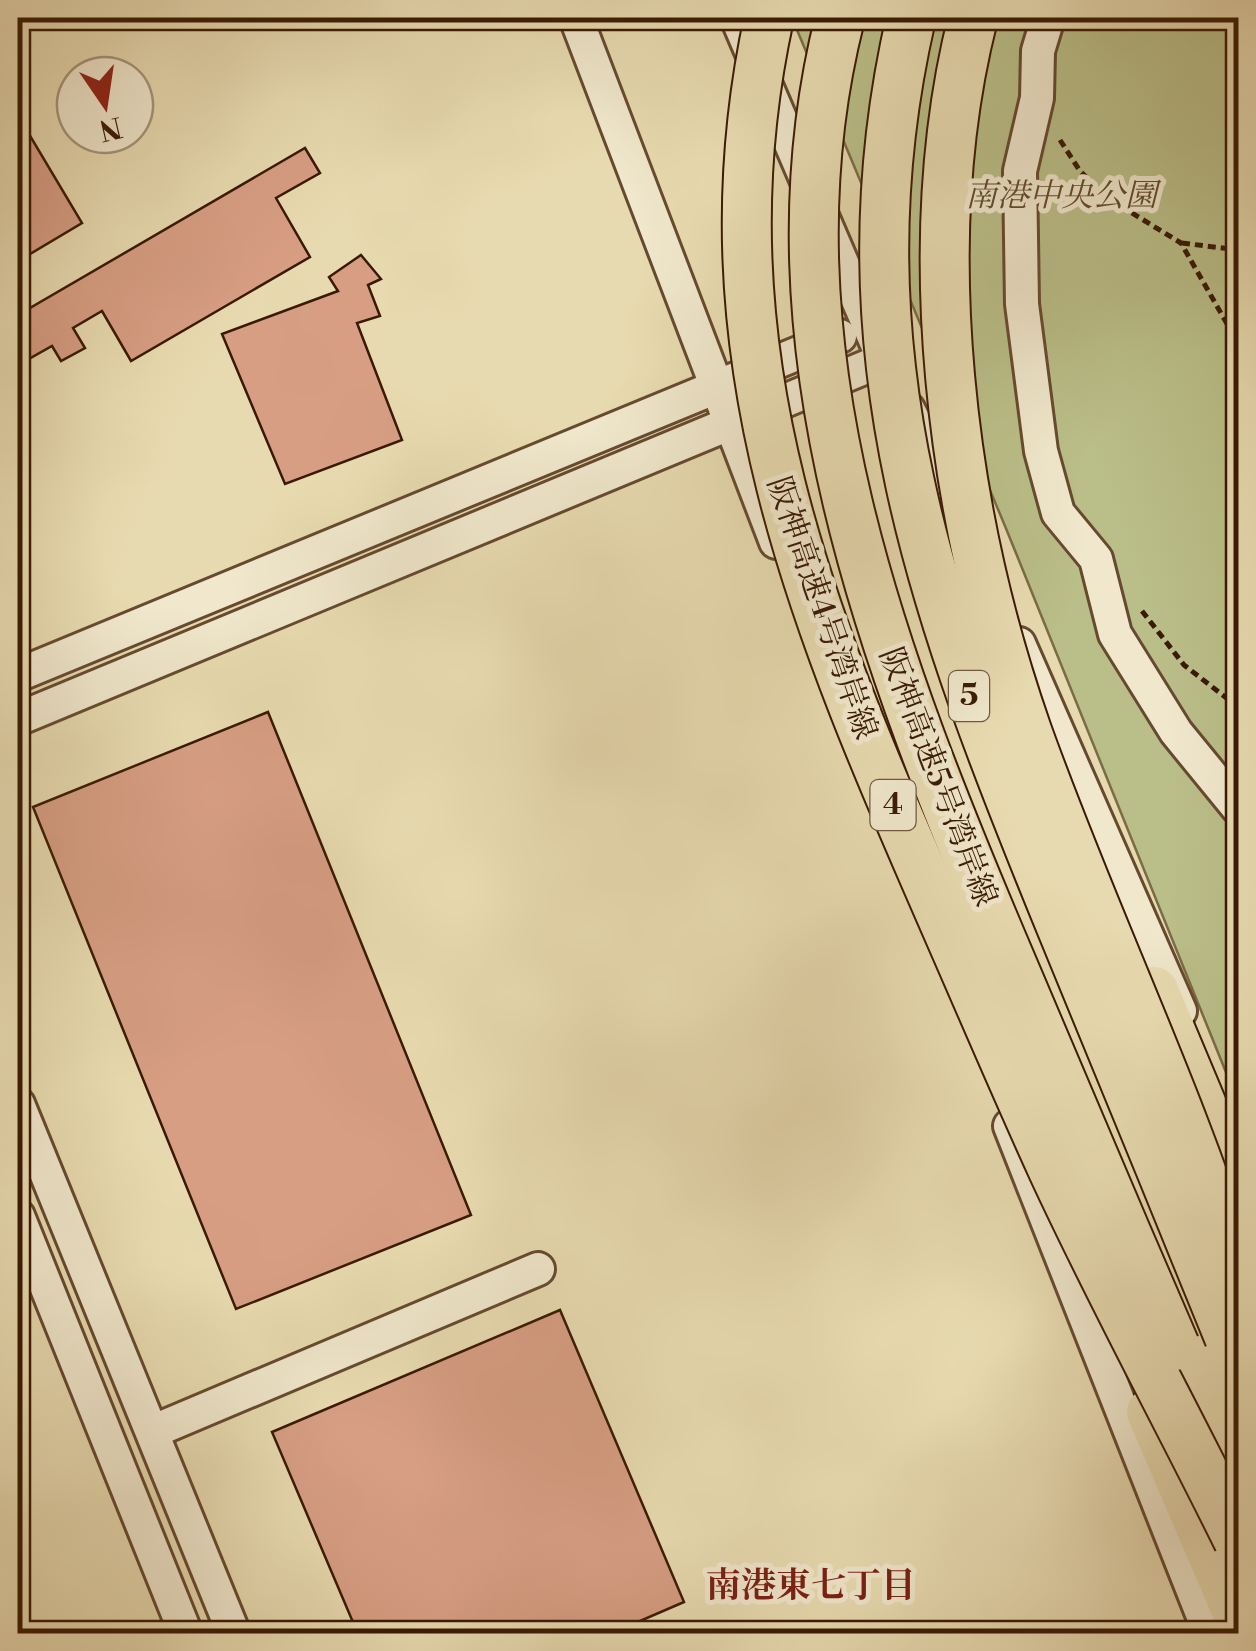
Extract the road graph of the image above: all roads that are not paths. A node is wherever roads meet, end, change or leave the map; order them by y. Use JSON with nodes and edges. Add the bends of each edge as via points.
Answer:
{"nodes":[{"id":1,"x":576,"y":18,"type":"edge"},
{"id":2,"x":738,"y":18,"type":"edge"},
{"id":3,"x":769,"y":18,"type":"edge"},
{"id":4,"x":840,"y":18,"type":"edge"},
{"id":5,"x":911,"y":18,"type":"edge"},
{"id":6,"x":973,"y":18,"type":"edge"},
{"id":7,"x":1048,"y":18,"type":"edge"},
{"id":8,"x":867,"y":324,"type":"junction"},
{"id":9,"x":883,"y":360,"type":"junction"},
{"id":10,"x":718,"y":387,"type":"junction"},
{"id":11,"x":732,"y":424,"type":"junction"},
{"id":12,"x":949,"y":488,"type":"junction"},
{"id":13,"x":18,"y":676,"type":"edge"},
{"id":14,"x":18,"y":720,"type":"edge"},
{"id":15,"x":1238,"y":808,"type":"edge"},
{"id":16,"x":998,"y":1093,"type":"junction"},
{"id":17,"x":18,"y":1104,"type":"edge"},
{"id":18,"x":1238,"y":1149,"type":"edge"},
{"id":19,"x":1238,"y":1191,"type":"edge"},
{"id":20,"x":18,"y":1216,"type":"edge"},
{"id":21,"x":538,"y":1269,"type":"dead end"},
{"id":22,"x":1238,"y":1280,"type":"edge"},
{"id":23,"x":1238,"y":1360,"type":"edge"},
{"id":24,"x":154,"y":1431,"type":"junction"},
{"id":25,"x":1238,"y":1497,"type":"edge"},
{"id":26,"x":1238,"y":1540,"type":"edge"},
{"id":27,"x":1238,"y":1616,"type":"edge"},
{"id":28,"x":186,"y":1634,"type":"edge"},
{"id":29,"x":234,"y":1634,"type":"edge"},
{"id":30,"x":1210,"y":1634,"type":"edge"}],
"edges":[{"from":1,"to":10,"type":"street"},
{"from":2,"to":8,"type":"street"},
{"from":3,"to":26,"type":"highway","name":"阪神高速4号湾岸線","number":"4","bridge":true,"via":[[749,135],[746,251],[756,380],[799,559],[888,793],[1054,1171]]},
{"from":4,"to":25,"type":"highway","name":"阪神高速5号湾岸線","number":"5","bridge":true,"via":[[815,170],[814,251],[828,415],[861,564],[963,849]]},
{"from":5,"to":23,"type":"highway","name":"阪神高速5号湾岸線","number":"5","bridge":true,"via":[[892,117],[882,260],[885,334],[923,547],[992,757]]},
{"from":6,"to":22,"type":"highway","bridge":true,"via":[[957,98],[943,264],[954,402],[978,540],[1026,726],[1180,1112]]},
{"from":7,"to":15,"type":"street","via":[[1020,171],[1022,304],[1041,451],[1058,514],[1096,559],[1115,634],[1176,732]]},
{"from":8,"to":9,"type":"street"},
{"from":8,"to":10,"type":"street"},
{"from":9,"to":11,"type":"street"},
{"from":9,"to":12,"type":"street"},
{"from":10,"to":11,"type":"street"},
{"from":10,"to":13,"type":"street"},
{"from":11,"to":14,"type":"street"},
{"from":11,"to":16,"type":"street","via":[[871,800]]},
{"from":12,"to":18,"type":"street"},
{"from":12,"to":19,"type":"highway"},
{"from":16,"to":27,"type":"highway","via":[[1156,1423]]},
{"from":16,"to":30,"type":"street"},
{"from":17,"to":24,"type":"street"},
{"from":20,"to":28,"type":"street"},
{"from":21,"to":24,"type":"street"},
{"from":24,"to":29,"type":"street"}]}
